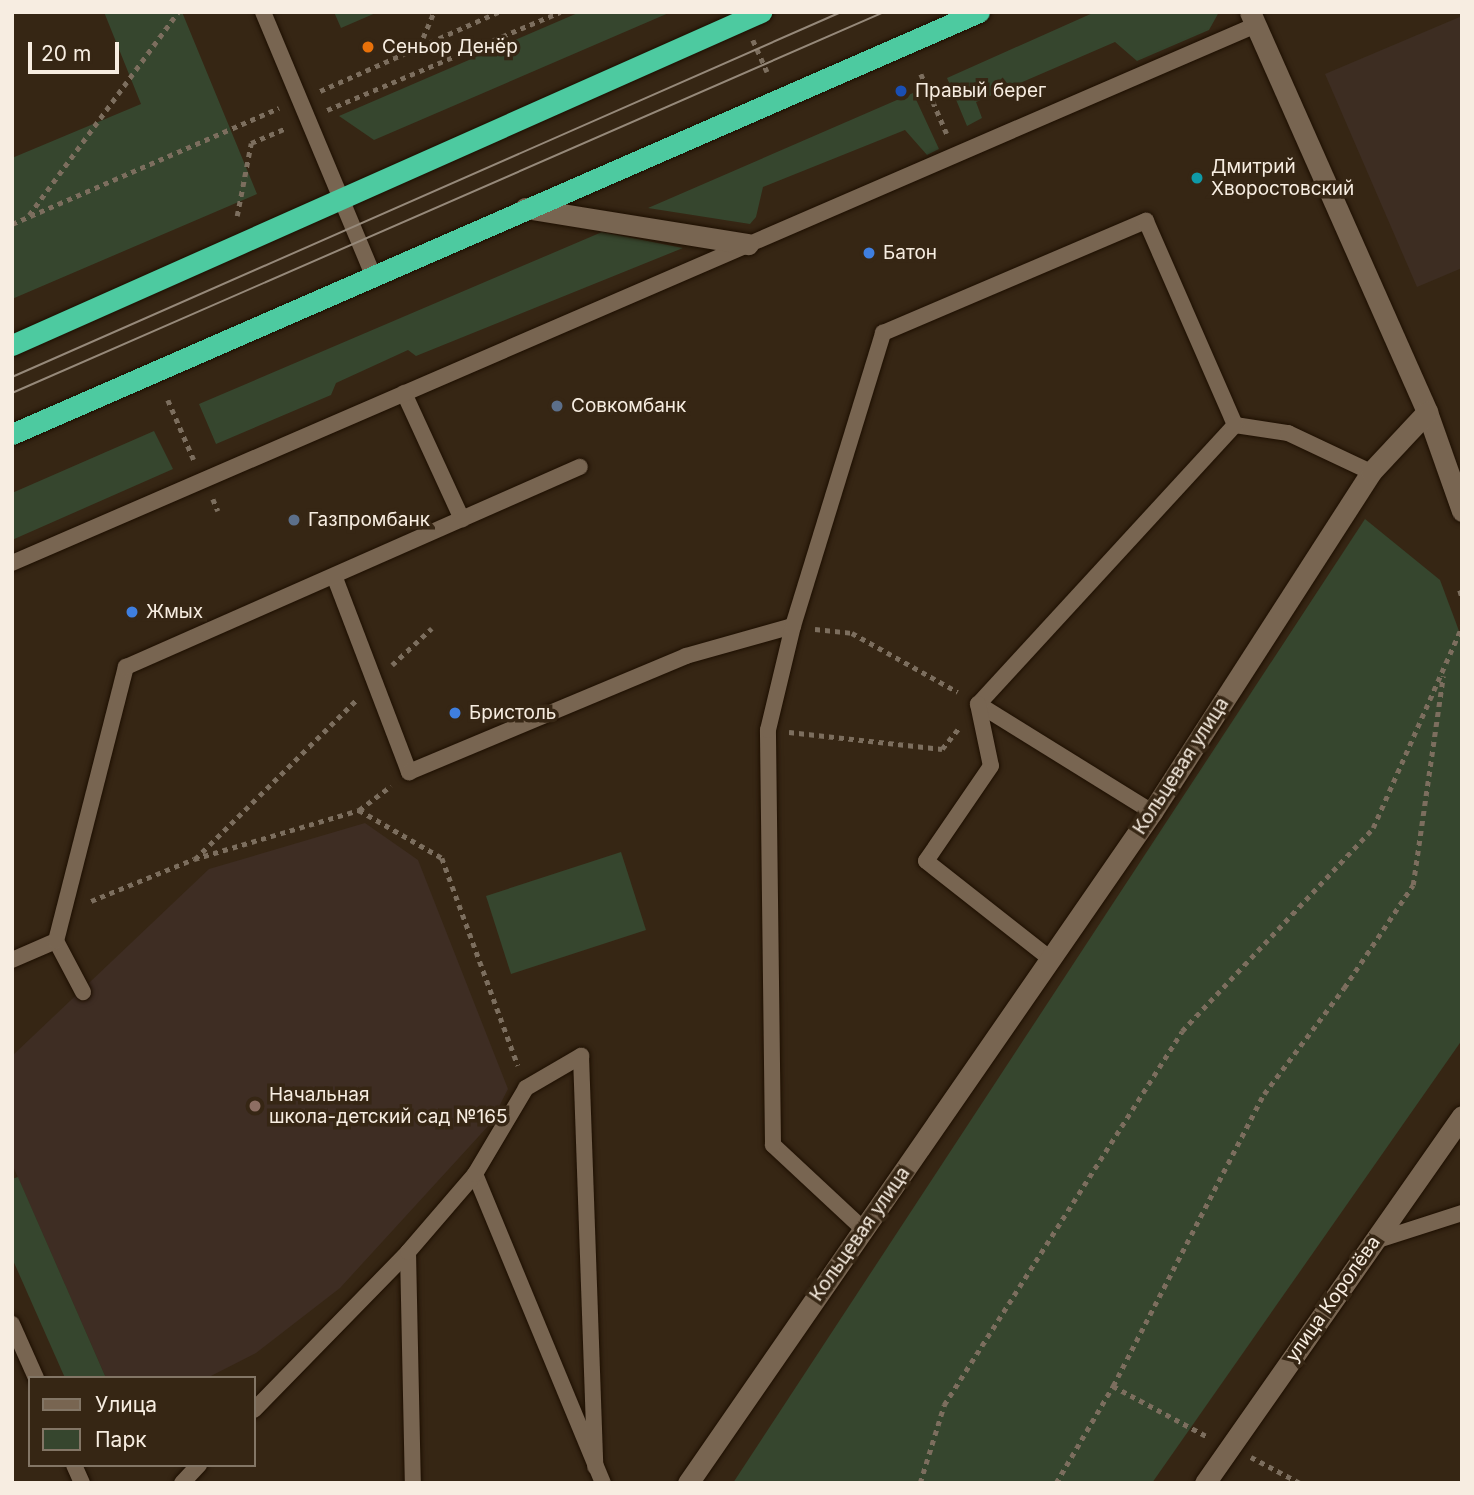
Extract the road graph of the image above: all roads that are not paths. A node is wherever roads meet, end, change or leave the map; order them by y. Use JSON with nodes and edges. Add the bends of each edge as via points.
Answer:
{"nodes":[{"id":1,"x":263,"y":12,"type":"edge"},
{"id":2,"x":761,"y":12,"type":"edge"},
{"id":3,"x":979,"y":12,"type":"edge"},
{"id":4,"x":1253,"y":19,"type":"edge"},
{"id":5,"x":341,"y":201,"type":"junction"},
{"id":6,"x":525,"y":208,"type":"junction"},
{"id":7,"x":748,"y":244,"type":"junction"},
{"id":8,"x":373,"y":275,"type":"junction"},
{"id":9,"x":12,"y":345,"type":"edge"},
{"id":10,"x":404,"y":393,"type":"junction"},
{"id":11,"x":1427,"y":412,"type":"junction"},
{"id":12,"x":1235,"y":425,"type":"junction"},
{"id":13,"x":12,"y":434,"type":"edge"},
{"id":14,"x":580,"y":467,"type":"dead end"},
{"id":15,"x":1371,"y":472,"type":"junction"},
{"id":16,"x":1462,"y":511,"type":"edge"},
{"id":17,"x":462,"y":519,"type":"junction"},
{"id":18,"x":12,"y":563,"type":"edge"},
{"id":19,"x":335,"y":578,"type":"junction"},
{"id":20,"x":793,"y":626,"type":"junction"},
{"id":21,"x":978,"y":704,"type":"junction"},
{"id":22,"x":1152,"y":812,"type":"junction"},
{"id":23,"x":56,"y":941,"type":"junction"},
{"id":24,"x":12,"y":960,"type":"edge"},
{"id":25,"x":1052,"y":960,"type":"junction"},
{"id":26,"x":83,"y":992,"type":"dead end"},
{"id":27,"x":1462,"y":1116,"type":"edge"},
{"id":28,"x":475,"y":1174,"type":"junction"},
{"id":29,"x":1462,"y":1213,"type":"edge"},
{"id":30,"x":863,"y":1229,"type":"junction"},
{"id":31,"x":1372,"y":1242,"type":"junction"},
{"id":32,"x":408,"y":1252,"type":"junction"},
{"id":33,"x":12,"y":1324,"type":"edge"},
{"id":34,"x":35,"y":1376,"type":"edge"},
{"id":35,"x":256,"y":1408,"type":"edge"},
{"id":36,"x":594,"y":1466,"type":"junction"},
{"id":37,"x":75,"y":1467,"type":"edge"},
{"id":38,"x":198,"y":1467,"type":"edge"},
{"id":39,"x":82,"y":1483,"type":"edge"},
{"id":40,"x":182,"y":1483,"type":"edge"},
{"id":41,"x":413,"y":1483,"type":"edge"},
{"id":42,"x":603,"y":1483,"type":"edge"},
{"id":43,"x":688,"y":1483,"type":"edge"},
{"id":44,"x":1205,"y":1483,"type":"edge"}],
"edges":[{"from":1,"to":5,"type":"lane"},
{"from":2,"to":5,"type":"highway"},
{"from":3,"to":6,"type":"highway"},
{"from":4,"to":7,"type":"lane"},
{"from":4,"to":11,"type":"street"},
{"from":5,"to":8,"type":"lane"},
{"from":5,"to":9,"type":"highway"},
{"from":6,"to":7,"type":"street"},
{"from":6,"to":8,"type":"highway"},
{"from":7,"to":10,"type":"lane"},
{"from":8,"to":13,"type":"highway"},
{"from":10,"to":17,"type":"lane"},
{"from":10,"to":18,"type":"lane"},
{"from":11,"to":15,"type":"street","name":"Кольцевая улица"},
{"from":11,"to":16,"type":"street"},
{"from":12,"to":15,"type":"lane","via":[[1288,433]]},
{"from":12,"to":20,"type":"lane","via":[[1146,221],[883,333]]},
{"from":12,"to":21,"type":"lane"},
{"from":14,"to":17,"type":"lane"},
{"from":15,"to":22,"type":"street","name":"Кольцевая улица"},
{"from":17,"to":19,"type":"lane"},
{"from":19,"to":20,"type":"lane","via":[[409,772],[686,656]]},
{"from":19,"to":23,"type":"lane","via":[[126,667]]},
{"from":20,"to":30,"type":"lane","via":[[768,730],[773,1145]]},
{"from":21,"to":22,"type":"lane"},
{"from":21,"to":25,"type":"lane","via":[[991,766],[926,860]]},
{"from":22,"to":25,"type":"street","name":"Кольцевая улица"},
{"from":23,"to":24,"type":"lane"},
{"from":23,"to":26,"type":"lane"},
{"from":25,"to":30,"type":"street","name":"Кольцевая улица"},
{"from":27,"to":31,"type":"street","name":"улица Королёва"},
{"from":28,"to":32,"type":"lane"},
{"from":28,"to":36,"type":"lane"},
{"from":28,"to":36,"type":"lane","via":[[526,1088],[581,1056]]},
{"from":29,"to":31,"type":"lane"},
{"from":30,"to":43,"type":"street","name":"Кольцевая улица"},
{"from":31,"to":44,"type":"street","name":"улица Королёва"},
{"from":32,"to":35,"type":"lane"},
{"from":32,"to":41,"type":"lane"},
{"from":33,"to":34,"type":"lane"},
{"from":36,"to":42,"type":"lane"},
{"from":37,"to":39,"type":"lane"},
{"from":38,"to":40,"type":"lane"}]}
